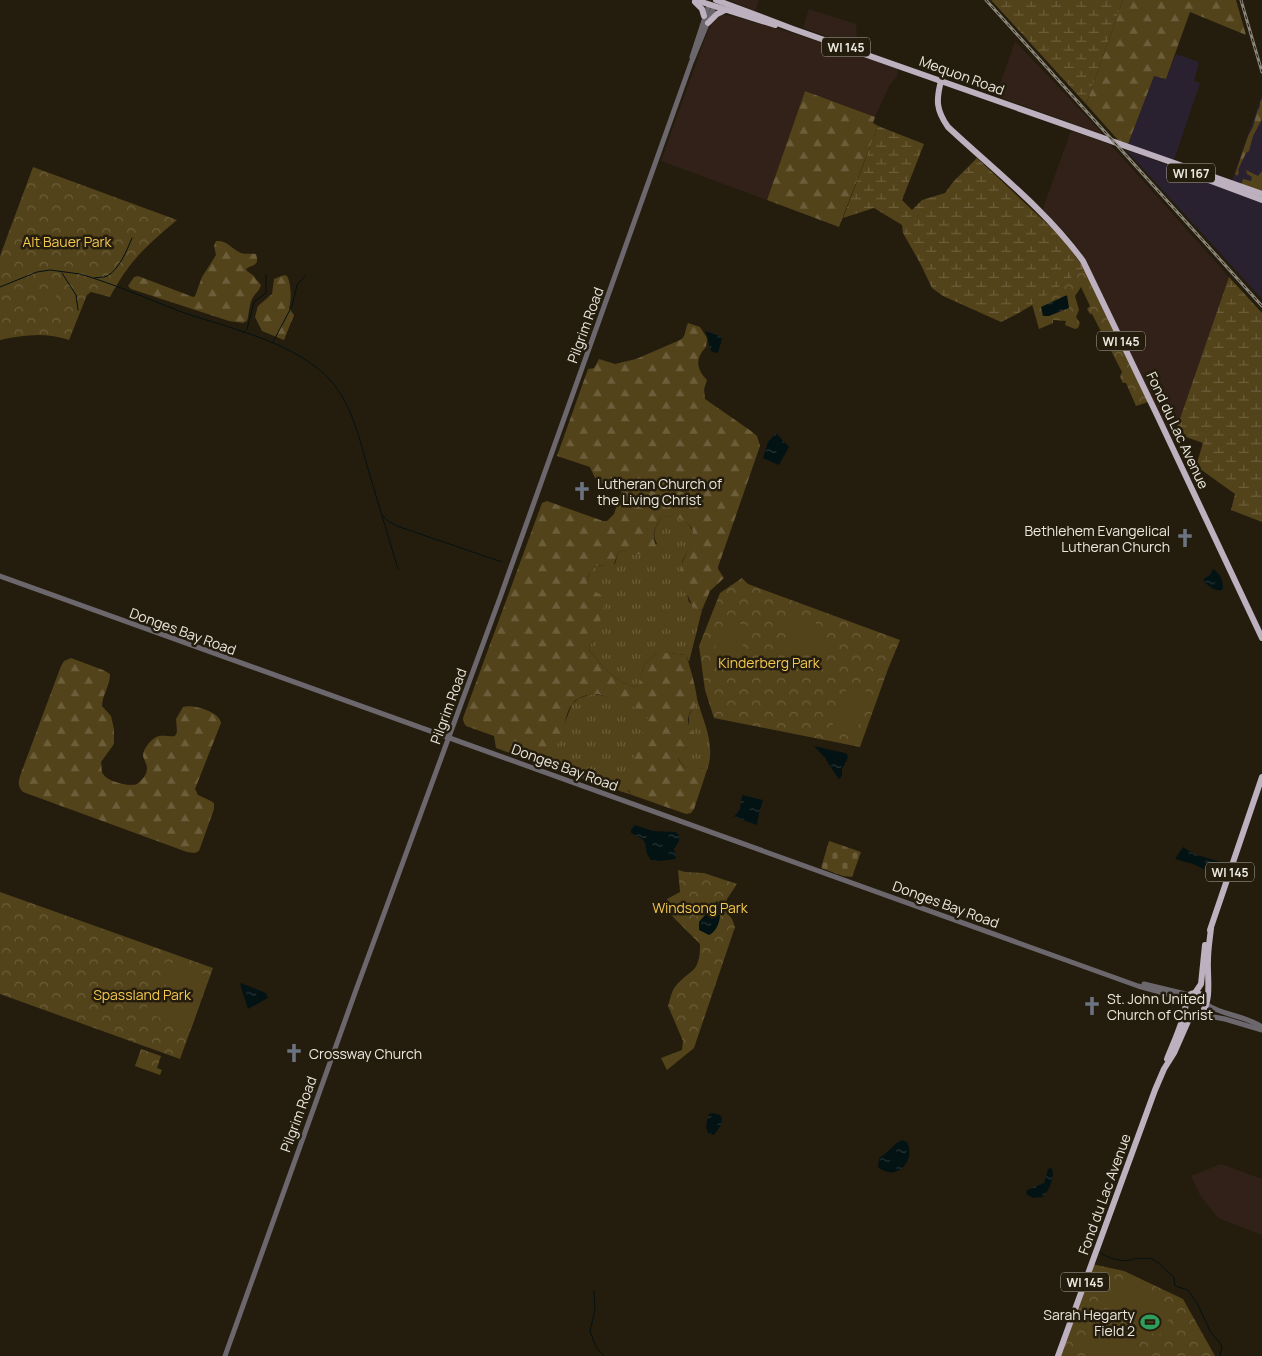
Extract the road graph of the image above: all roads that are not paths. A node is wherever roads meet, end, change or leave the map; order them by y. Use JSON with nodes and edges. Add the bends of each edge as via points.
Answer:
{"nodes":[{"id":1,"x":693,"y":0,"type":"edge"},
{"id":2,"x":726,"y":0,"type":"edge"},
{"id":3,"x":714,"y":2,"type":"edge"},
{"id":4,"x":737,"y":7,"type":"junction"},
{"id":5,"x":725,"y":10,"type":"junction"},
{"id":6,"x":704,"y":16,"type":"junction"},
{"id":7,"x":708,"y":23,"type":"junction"},
{"id":8,"x":793,"y":29,"type":"junction"},
{"id":9,"x":691,"y":63,"type":"junction"},
{"id":10,"x":941,"y":80,"type":"junction"},
{"id":11,"x":1121,"y":145,"type":"junction"},
{"id":12,"x":1262,"y":194,"type":"edge"},
{"id":13,"x":1262,"y":200,"type":"edge"},
{"id":14,"x":0,"y":576,"type":"edge"},
{"id":15,"x":1262,"y":638,"type":"edge"},
{"id":16,"x":449,"y":738,"type":"junction"},
{"id":17,"x":1262,"y":777,"type":"edge"},
{"id":18,"x":1211,"y":928,"type":"junction"},
{"id":19,"x":1122,"y":979,"type":"junction"},
{"id":20,"x":1193,"y":994,"type":"junction"},
{"id":21,"x":1206,"y":1002,"type":"junction"},
{"id":22,"x":1186,"y":1005,"type":"junction"},
{"id":23,"x":1197,"y":1014,"type":"junction"},
{"id":24,"x":1262,"y":1028,"type":"edge"},
{"id":25,"x":1164,"y":1070,"type":"junction"},
{"id":26,"x":225,"y":1356,"type":"edge"},
{"id":27,"x":1058,"y":1356,"type":"edge"}],
"edges":[{"from":1,"to":3,"type":"main road","name":"Mequon Road"},
{"from":1,"to":6,"type":"main road"},
{"from":2,"to":4,"type":"main road","number":"WI 145"},
{"from":3,"to":4,"type":"main road","name":"Mequon Road"},
{"from":3,"to":5,"type":"main road","name":"Mequon Road","number":"WI 145"},
{"from":3,"to":6,"type":"street","name":"Pilgrim Road"},
{"from":3,"to":7,"type":"street","name":"Pilgrim Road"},
{"from":4,"to":8,"type":"main road","name":"Mequon Road","number":"WI 145"},
{"from":5,"to":7,"type":"main road"},
{"from":5,"to":8,"type":"main road","name":"Mequon Road","number":"WI 145"},
{"from":6,"to":9,"type":"street","name":"Pilgrim Road"},
{"from":7,"to":9,"type":"street","name":"Pilgrim Road"},
{"from":8,"to":10,"type":"main road","name":"Mequon Road","number":"WI 145"},
{"from":9,"to":16,"type":"street","name":"Pilgrim Road"},
{"from":10,"to":11,"type":"main road","name":"Mequon Road","number":"WI 167"},
{"from":10,"to":15,"type":"main road","name":"Fond du Lac Avenue","number":"WI 145","via":[[938,109],[948,127],[1051,223],[1083,261]]},
{"from":11,"to":12,"type":"main road","name":"Mequon Road","number":"WI 167"},
{"from":11,"to":13,"type":"main road","name":"Mequon Road","number":"WI 167"},
{"from":14,"to":16,"type":"street","name":"Donges Bay Road"},
{"from":16,"to":19,"type":"street","name":"Donges Bay Road"},
{"from":16,"to":26,"type":"street","name":"Pilgrim Road"},
{"from":17,"to":18,"type":"main road","number":"WI 145"},
{"from":18,"to":20,"type":"main road","number":"WI 145","via":[[1205,946],[1201,984]]},
{"from":18,"to":21,"type":"main road","number":"WI 145"},
{"from":19,"to":20,"type":"street","name":"Donges Bay Road"},
{"from":19,"to":22,"type":"street","name":"Donges Bay Road","via":[[1178,997]]},
{"from":20,"to":21,"type":"main road","via":[[1203,996]]},
{"from":20,"to":22,"type":"main road","number":"WI 145"},
{"from":21,"to":23,"type":"main road","number":"WI 145","via":[[1204,1010]]},
{"from":21,"to":24,"type":"street","via":[[1219,1012],[1246,1019]]},
{"from":22,"to":23,"type":"main road"},
{"from":22,"to":25,"type":"main road","name":"Fond du Lac Avenue","number":"WI 145"},
{"from":23,"to":24,"type":"street"},
{"from":23,"to":25,"type":"main road","name":"Fond du Lac Avenue","number":"WI 145","via":[[1188,1019]]},
{"from":25,"to":27,"type":"main road","name":"Fond du Lac Avenue","number":"WI 145"}]}
